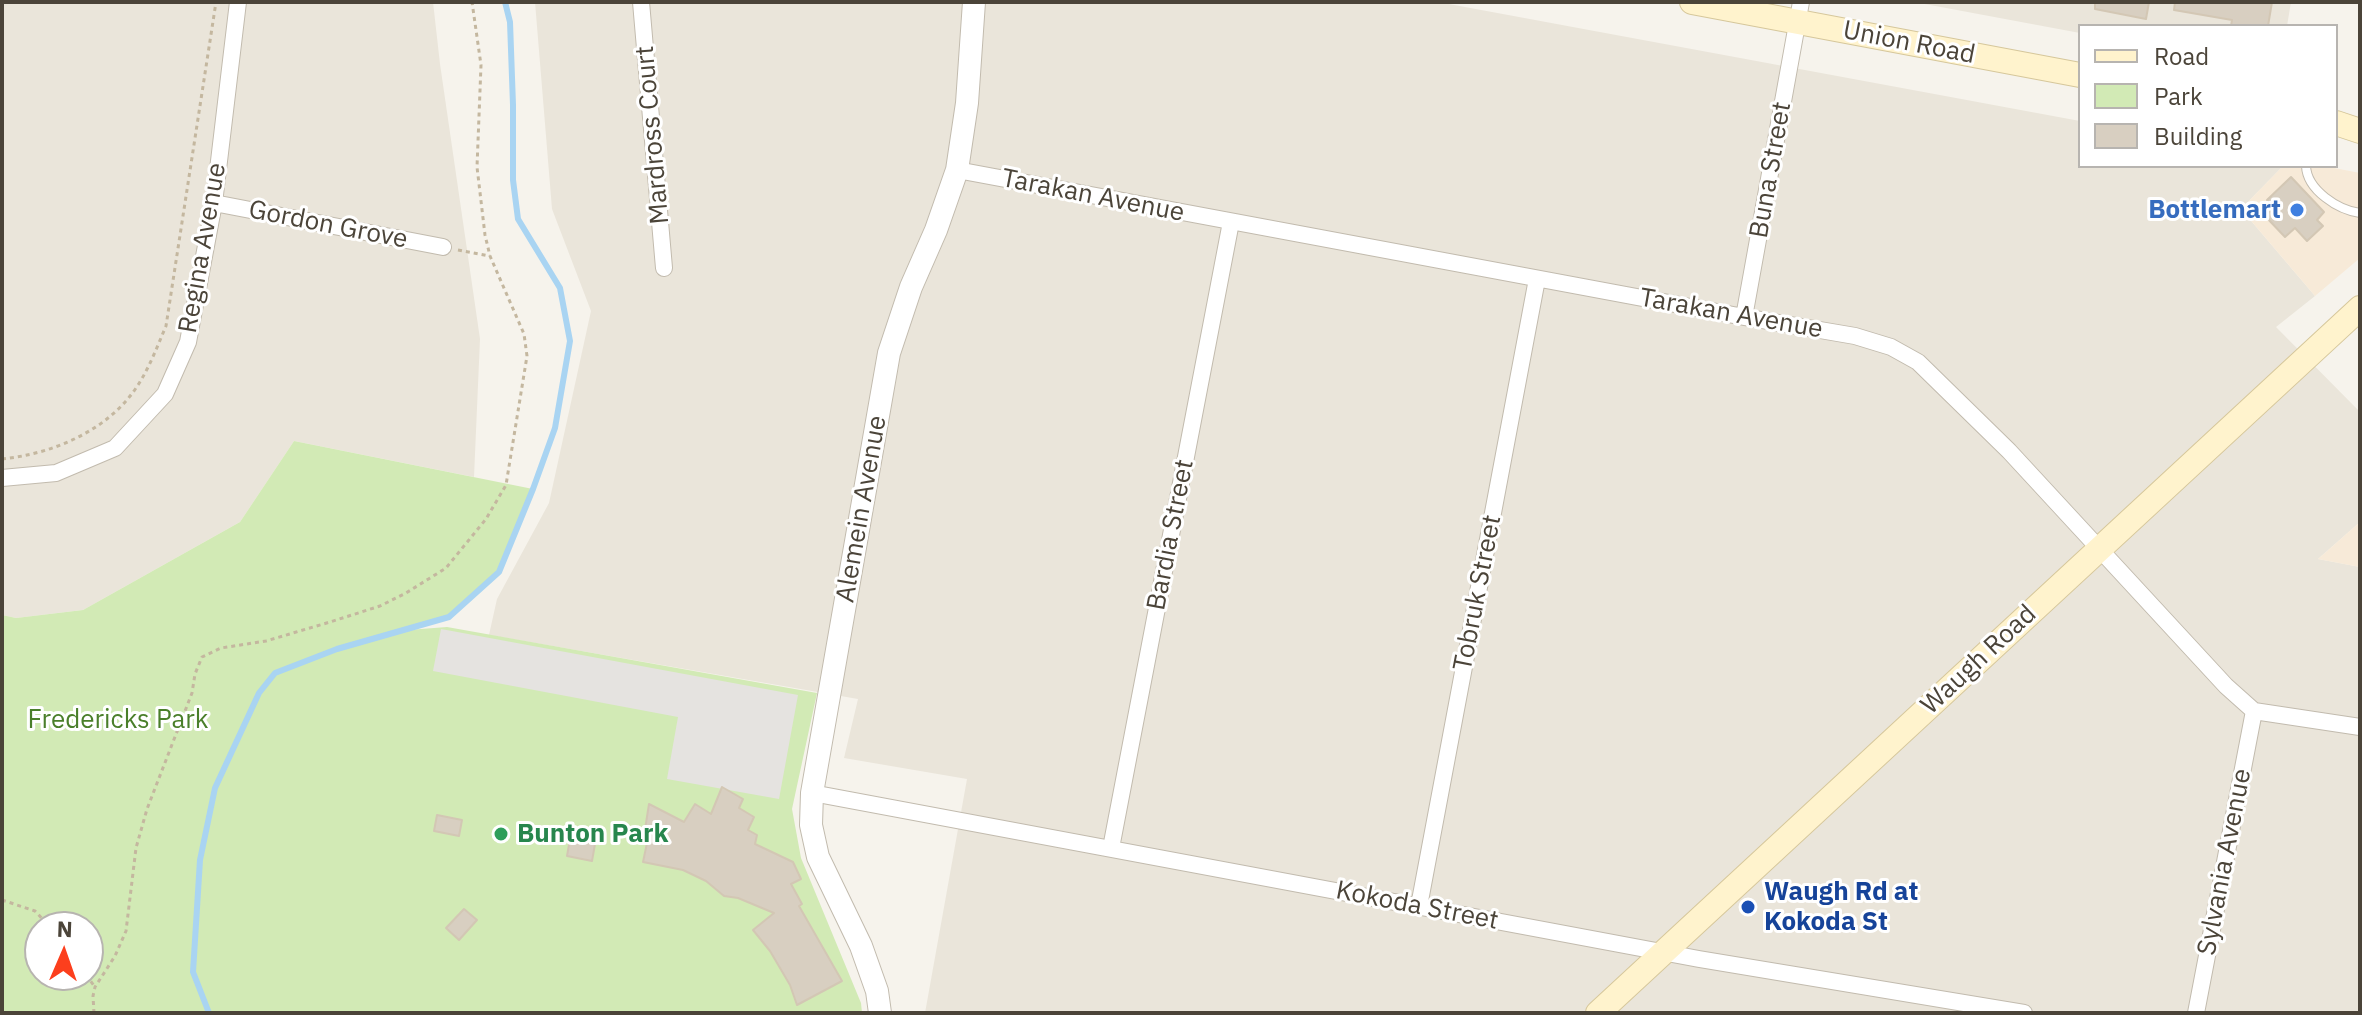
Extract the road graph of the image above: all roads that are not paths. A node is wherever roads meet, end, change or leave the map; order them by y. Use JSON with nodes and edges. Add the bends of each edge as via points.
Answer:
{"nodes":[{"id":1,"x":238,"y":2,"type":"edge"},
{"id":2,"x":641,"y":2,"type":"edge"},
{"id":3,"x":974,"y":2,"type":"edge"},
{"id":4,"x":1692,"y":2,"type":"edge"},
{"id":5,"x":1799,"y":12,"type":"edge"},
{"id":6,"x":2078,"y":75,"type":"edge"},
{"id":7,"x":2338,"y":123,"type":"edge"},
{"id":8,"x":2360,"y":128,"type":"edge"},
{"id":9,"x":2306,"y":168,"type":"edge"},
{"id":10,"x":957,"y":170,"type":"junction"},
{"id":11,"x":214,"y":203,"type":"junction"},
{"id":12,"x":2360,"y":213,"type":"edge"},
{"id":13,"x":1231,"y":222,"type":"junction"},
{"id":14,"x":443,"y":247,"type":"road end"},
{"id":15,"x":664,"y":268,"type":"dead end"},
{"id":16,"x":1537,"y":279,"type":"junction"},
{"id":17,"x":2360,"y":308,"type":"edge"},
{"id":18,"x":1744,"y":317,"type":"junction"},
{"id":19,"x":2,"y":478,"type":"edge"},
{"id":20,"x":2100,"y":548,"type":"junction"},
{"id":21,"x":2254,"y":711,"type":"junction"},
{"id":22,"x":2360,"y":727,"type":"edge"},
{"id":23,"x":812,"y":793,"type":"junction"},
{"id":24,"x":1111,"y":848,"type":"junction"},
{"id":25,"x":1419,"y":906,"type":"junction"},
{"id":26,"x":1664,"y":952,"type":"junction"},
{"id":27,"x":880,"y":1013,"type":"edge"},
{"id":28,"x":1598,"y":1013,"type":"edge"},
{"id":29,"x":2024,"y":1013,"type":"edge"},
{"id":30,"x":2196,"y":1013,"type":"edge"}],
"edges":[{"from":1,"to":11,"type":"street","name":"Regina Avenue"},
{"from":2,"to":15,"type":"street","name":"Mardross Court"},
{"from":3,"to":10,"type":"street","name":"Alemein Avenue"},
{"from":4,"to":5,"type":"main road","name":"Union Road"},
{"from":5,"to":6,"type":"main road","name":"Union Road"},
{"from":5,"to":18,"type":"street","name":"Buna Street"},
{"from":7,"to":8,"type":"main road"},
{"from":9,"to":12,"type":"lane","via":[[2312,184],[2338,207]]},
{"from":10,"to":13,"type":"street","name":"Tarakan Avenue"},
{"from":10,"to":23,"type":"street","name":"Alemein Avenue","via":[[889,353]]},
{"from":11,"to":14,"type":"street","name":"Gordon Grove"},
{"from":11,"to":19,"type":"street","name":"Regina Avenue","via":[[188,342],[165,394],[115,448],[56,473]]},
{"from":13,"to":16,"type":"street","name":"Tarakan Avenue"},
{"from":13,"to":24,"type":"street","name":"Bardia Street"},
{"from":16,"to":18,"type":"street","name":"Tarakan Avenue"},
{"from":16,"to":25,"type":"street","name":"Tobruk Street"},
{"from":17,"to":20,"type":"main road","name":"Waugh Road"},
{"from":18,"to":20,"type":"street","name":"Tarakan Avenue","via":[[1855,336],[1918,362]]},
{"from":20,"to":21,"type":"street","name":"Tarakan Avenue"},
{"from":20,"to":26,"type":"main road","name":"Waugh Road"},
{"from":21,"to":22,"type":"street"},
{"from":21,"to":30,"type":"street","name":"Sylvania Avenue"},
{"from":23,"to":24,"type":"street","name":"Kokoda Street"},
{"from":23,"to":27,"type":"street","name":"Alemein Avenue","via":[[818,857],[861,946]]},
{"from":24,"to":25,"type":"street","name":"Kokoda Street"},
{"from":25,"to":26,"type":"street","name":"Kokoda Street"},
{"from":26,"to":28,"type":"main road","name":"Waugh Road"},
{"from":26,"to":29,"type":"street","name":"Kokoda Street"}]}
